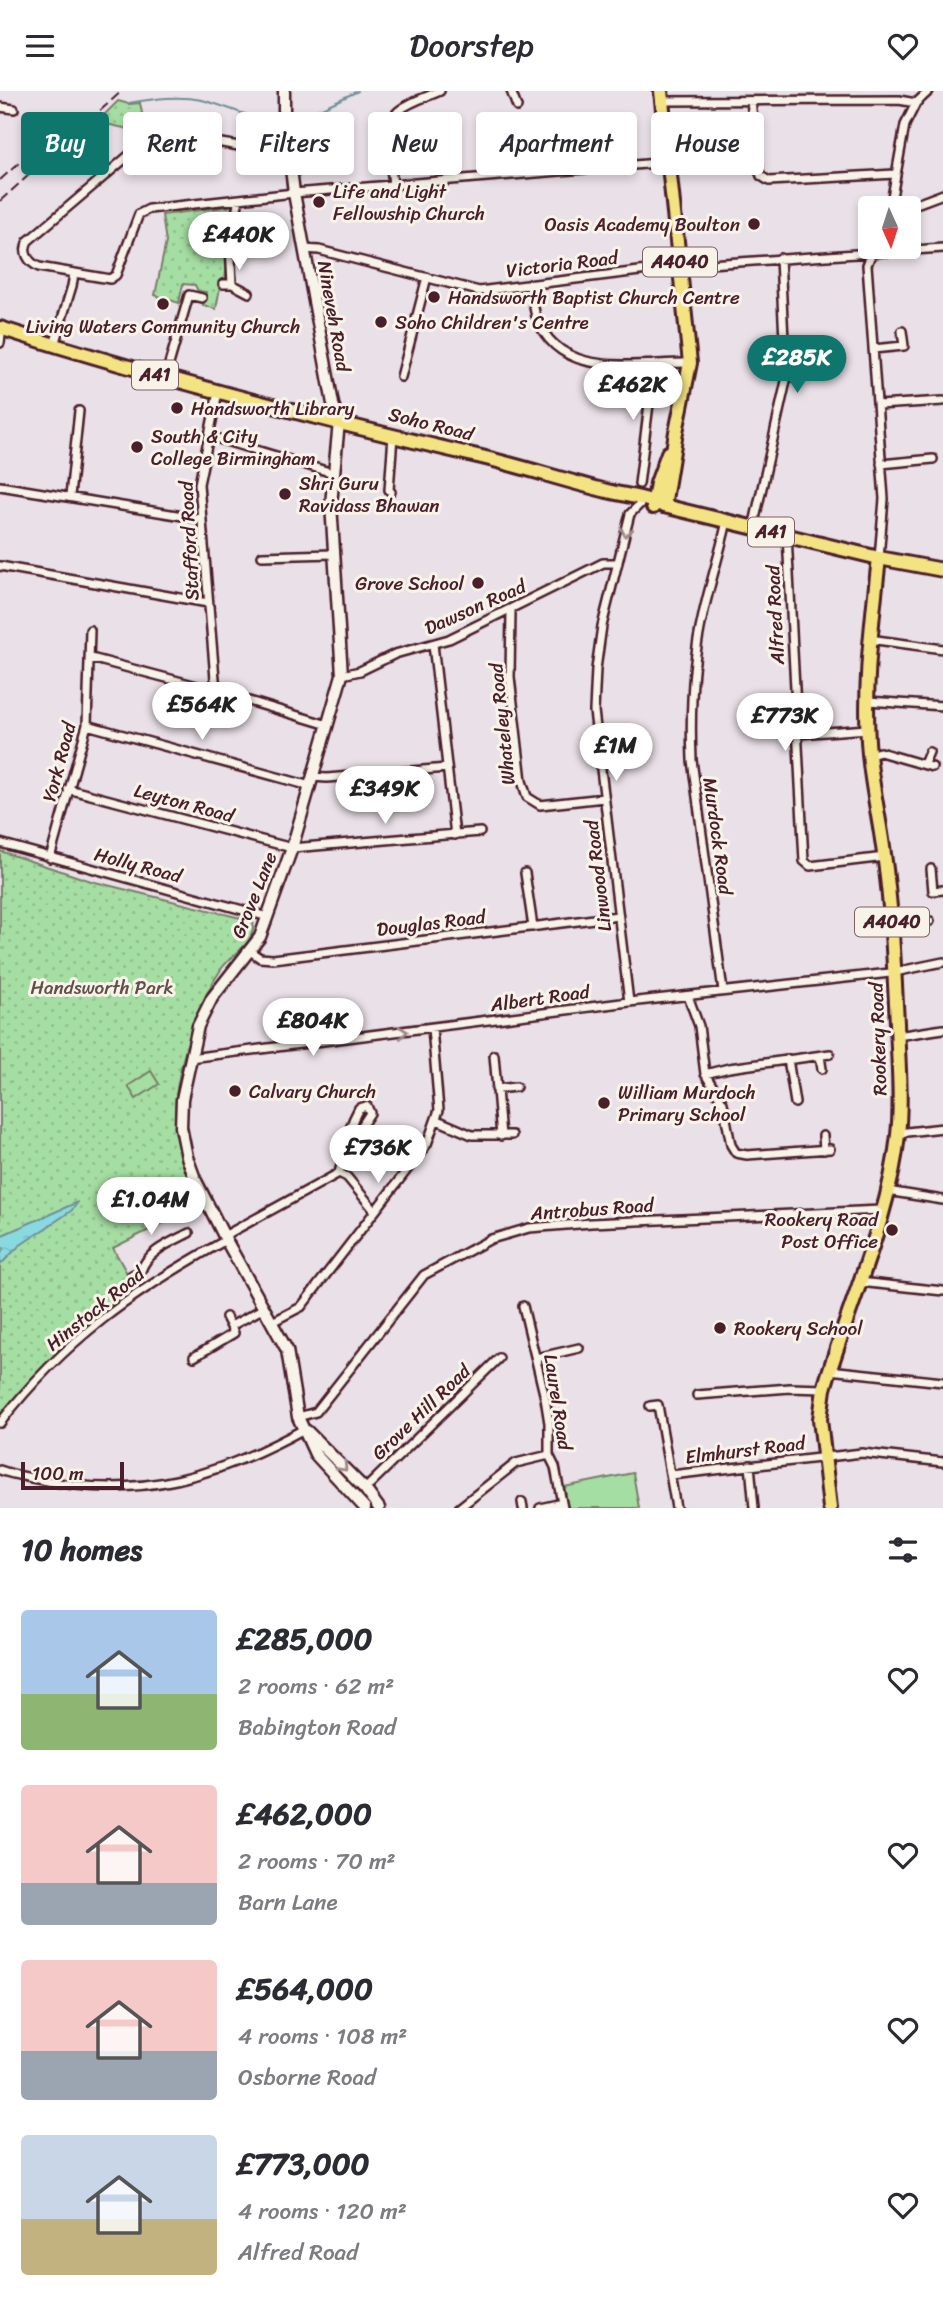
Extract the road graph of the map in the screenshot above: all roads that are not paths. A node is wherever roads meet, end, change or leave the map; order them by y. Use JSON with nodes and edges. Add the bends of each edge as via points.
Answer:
{"nodes":[{"id":1,"x":284,"y":91,"type":"edge"},
{"id":2,"x":440,"y":91,"type":"edge"},
{"id":3,"x":511,"y":91,"type":"edge"},
{"id":4,"x":929,"y":91,"type":"edge"},
{"id":5,"x":662,"y":96,"type":"edge"},
{"id":6,"x":751,"y":101,"type":"junction"},
{"id":7,"x":916,"y":103,"type":"junction"},
{"id":8,"x":0,"y":107,"type":"edge"},
{"id":9,"x":517,"y":107,"type":"dead end"},
{"id":10,"x":14,"y":109,"type":"dead end"},
{"id":11,"x":284,"y":112,"type":"edge"},
{"id":12,"x":236,"y":147,"type":"edge"},
{"id":13,"x":651,"y":164,"type":"edge"},
{"id":14,"x":895,"y":174,"type":"junction"},
{"id":15,"x":292,"y":175,"type":"edge"},
{"id":16,"x":671,"y":175,"type":"edge"},
{"id":17,"x":393,"y":184,"type":"junction"},
{"id":18,"x":295,"y":193,"type":"junction"},
{"id":19,"x":943,"y":194,"type":"edge"},
{"id":20,"x":893,"y":196,"type":"edge"},
{"id":21,"x":239,"y":199,"type":"junction"},
{"id":22,"x":921,"y":202,"type":"edge"},
{"id":23,"x":943,"y":248,"type":"edge"},
{"id":24,"x":304,"y":249,"type":"junction"},
{"id":25,"x":921,"y":249,"type":"edge"},
{"id":26,"x":858,"y":251,"type":"edge"},
{"id":27,"x":780,"y":258,"type":"junction"},
{"id":28,"x":869,"y":259,"type":"edge"},
{"id":29,"x":680,"y":266,"type":"junction"},
{"id":30,"x":74,"y":274,"type":"junction"},
{"id":31,"x":427,"y":277,"type":"junction"},
{"id":32,"x":530,"y":284,"type":"junction"},
{"id":33,"x":249,"y":293,"type":"dead end"},
{"id":34,"x":202,"y":298,"type":"dead end"},
{"id":35,"x":1,"y":328,"type":"edge"},
{"id":36,"x":902,"y":331,"type":"dead end"},
{"id":37,"x":0,"y":343,"type":"edge"},
{"id":38,"x":54,"y":345,"type":"junction"},
{"id":39,"x":873,"y":349,"type":"junction"},
{"id":40,"x":690,"y":363,"type":"junction"},
{"id":41,"x":654,"y":364,"type":"junction"},
{"id":42,"x":401,"y":377,"type":"dead end"},
{"id":43,"x":165,"y":378,"type":"junction"},
{"id":44,"x":218,"y":392,"type":"junction"},
{"id":45,"x":943,"y":401,"type":"edge"},
{"id":46,"x":878,"y":405,"type":"junction"},
{"id":47,"x":79,"y":411,"type":"dead end"},
{"id":48,"x":339,"y":422,"type":"junction"},
{"id":49,"x":393,"y":435,"type":"junction"},
{"id":50,"x":209,"y":436,"type":"junction"},
{"id":51,"x":933,"y":459,"type":"dead end"},
{"id":52,"x":881,"y":464,"type":"junction"},
{"id":53,"x":333,"y":473,"type":"junction"},
{"id":54,"x":639,"y":484,"type":"dead end"},
{"id":55,"x":0,"y":486,"type":"edge"},
{"id":56,"x":391,"y":492,"type":"dead end"},
{"id":57,"x":70,"y":496,"type":"junction"},
{"id":58,"x":653,"y":504,"type":"junction"},
{"id":59,"x":201,"y":519,"type":"junction"},
{"id":60,"x":727,"y":521,"type":"junction"},
{"id":61,"x":753,"y":528,"type":"junction"},
{"id":62,"x":787,"y":535,"type":"junction"},
{"id":63,"x":333,"y":554,"type":"junction"},
{"id":64,"x":262,"y":557,"type":"dead end"},
{"id":65,"x":879,"y":558,"type":"junction"},
{"id":66,"x":618,"y":563,"type":"junction"},
{"id":67,"x":0,"y":566,"type":"edge"},
{"id":68,"x":943,"y":570,"type":"edge"},
{"id":69,"x":208,"y":603,"type":"junction"},
{"id":70,"x":511,"y":610,"type":"junction"},
{"id":71,"x":90,"y":631,"type":"dead end"},
{"id":72,"x":869,"y":639,"type":"junction"},
{"id":73,"x":433,"y":645,"type":"junction"},
{"id":74,"x":943,"y":649,"type":"edge"},
{"id":75,"x":91,"y":658,"type":"junction"},
{"id":76,"x":342,"y":675,"type":"junction"},
{"id":77,"x":216,"y":691,"type":"junction"},
{"id":78,"x":869,"y":701,"type":"junction"},
{"id":79,"x":943,"y":706,"type":"edge"},
{"id":80,"x":87,"y":725,"type":"junction"},
{"id":81,"x":328,"y":725,"type":"junction"},
{"id":82,"x":868,"y":729,"type":"junction"},
{"id":83,"x":798,"y":734,"type":"junction"},
{"id":84,"x":929,"y":752,"type":"dead end"},
{"id":85,"x":869,"y":755,"type":"junction"},
{"id":86,"x":447,"y":768,"type":"junction"},
{"id":87,"x":311,"y":781,"type":"junction"},
{"id":88,"x":68,"y":789,"type":"junction"},
{"id":89,"x":604,"y":798,"type":"junction"},
{"id":90,"x":480,"y":832,"type":"dead end"},
{"id":91,"x":455,"y":835,"type":"junction"},
{"id":92,"x":0,"y":843,"type":"edge"},
{"id":93,"x":292,"y":848,"type":"junction"},
{"id":94,"x":50,"y":857,"type":"junction"},
{"id":95,"x":885,"y":857,"type":"junction"},
{"id":96,"x":931,"y":869,"type":"dead end"},
{"id":97,"x":525,"y":873,"type":"dead end"},
{"id":98,"x":943,"y":890,"type":"edge"},
{"id":99,"x":618,"y":916,"type":"junction"},
{"id":100,"x":268,"y":917,"type":"junction"},
{"id":101,"x":930,"y":921,"type":"dead end"},
{"id":102,"x":892,"y":925,"type":"junction"},
{"id":103,"x":533,"y":927,"type":"junction"},
{"id":104,"x":250,"y":951,"type":"junction"},
{"id":105,"x":943,"y":962,"type":"edge"},
{"id":106,"x":894,"y":973,"type":"junction"},
{"id":107,"x":723,"y":991,"type":"junction"},
{"id":108,"x":688,"y":996,"type":"junction"},
{"id":109,"x":628,"y":1002,"type":"junction"},
{"id":110,"x":432,"y":1028,"type":"junction"},
{"id":111,"x":943,"y":1029,"type":"edge"},
{"id":112,"x":897,"y":1036,"type":"junction"},
{"id":113,"x":830,"y":1054,"type":"dead end"},
{"id":114,"x":494,"y":1055,"type":"dead end"},
{"id":115,"x":820,"y":1056,"type":"junction"},
{"id":116,"x":190,"y":1058,"type":"junction"},
{"id":117,"x":788,"y":1059,"type":"junction"},
{"id":118,"x":822,"y":1069,"type":"dead end"},
{"id":119,"x":705,"y":1074,"type":"junction"},
{"id":120,"x":516,"y":1087,"type":"dead end"},
{"id":121,"x":496,"y":1089,"type":"junction"},
{"id":122,"x":795,"y":1103,"type":"dead end"},
{"id":123,"x":437,"y":1120,"type":"junction"},
{"id":124,"x":943,"y":1128,"type":"edge"},
{"id":125,"x":898,"y":1133,"type":"junction"},
{"id":126,"x":512,"y":1135,"type":"dead end"},
{"id":127,"x":501,"y":1136,"type":"junction"},
{"id":128,"x":823,"y":1136,"type":"dead end"},
{"id":129,"x":342,"y":1156,"type":"junction"},
{"id":130,"x":339,"y":1173,"type":"junction"},
{"id":131,"x":887,"y":1191,"type":"junction"},
{"id":132,"x":943,"y":1201,"type":"edge"},
{"id":133,"x":881,"y":1210,"type":"junction"},
{"id":134,"x":375,"y":1211,"type":"junction"},
{"id":135,"x":189,"y":1233,"type":"dead end"},
{"id":136,"x":225,"y":1238,"type":"junction"},
{"id":137,"x":141,"y":1271,"type":"junction"},
{"id":138,"x":132,"y":1275,"type":"dead end"},
{"id":139,"x":859,"y":1282,"type":"junction"},
{"id":140,"x":149,"y":1284,"type":"junction"},
{"id":141,"x":943,"y":1291,"type":"edge"},
{"id":142,"x":523,"y":1306,"type":"dead end"},
{"id":143,"x":264,"y":1308,"type":"junction"},
{"id":144,"x":226,"y":1317,"type":"dead end"},
{"id":145,"x":272,"y":1322,"type":"junction"},
{"id":146,"x":231,"y":1326,"type":"junction"},
{"id":147,"x":194,"y":1357,"type":"dead end"},
{"id":148,"x":499,"y":1358,"type":"dead end"},
{"id":149,"x":536,"y":1358,"type":"junction"},
{"id":150,"x":575,"y":1361,"type":"dead end"},
{"id":151,"x":829,"y":1370,"type":"junction"},
{"id":152,"x":943,"y":1382,"type":"edge"},
{"id":153,"x":824,"y":1389,"type":"junction"},
{"id":154,"x":697,"y":1395,"type":"dead end"},
{"id":155,"x":650,"y":1406,"type":"dead end"},
{"id":156,"x":298,"y":1417,"type":"junction"},
{"id":157,"x":0,"y":1423,"type":"edge"},
{"id":158,"x":304,"y":1429,"type":"junction"},
{"id":159,"x":549,"y":1455,"type":"junction"},
{"id":160,"x":823,"y":1456,"type":"junction"},
{"id":161,"x":943,"y":1462,"type":"edge"},
{"id":162,"x":750,"y":1465,"type":"junction"},
{"id":163,"x":0,"y":1470,"type":"edge"},
{"id":164,"x":671,"y":1475,"type":"junction"},
{"id":165,"x":365,"y":1489,"type":"junction"},
{"id":166,"x":470,"y":1505,"type":"edge"},
{"id":167,"x":563,"y":1506,"type":"edge"},
{"id":168,"x":365,"y":1508,"type":"edge"},
{"id":169,"x":379,"y":1508,"type":"edge"},
{"id":170,"x":459,"y":1508,"type":"edge"},
{"id":171,"x":540,"y":1508,"type":"edge"},
{"id":172,"x":676,"y":1508,"type":"edge"},
{"id":173,"x":754,"y":1508,"type":"edge"},
{"id":174,"x":830,"y":1508,"type":"edge"}],
"edges":[{"from":1,"to":11,"type":"street","name":"Nineveh Road"},
{"from":2,"to":17,"type":"street","via":[[392,117],[388,128]]},
{"from":3,"to":9,"type":"street"},
{"from":4,"to":7,"type":"street"},
{"from":5,"to":6,"type":"street"},
{"from":6,"to":7,"type":"street"},
{"from":6,"to":14,"type":"street","via":[[759,171],[764,179]]},
{"from":7,"to":14,"type":"street","via":[[905,125]]},
{"from":8,"to":10,"type":"street"},
{"from":12,"to":30,"type":"street","via":[[148,139],[28,241],[26,255],[33,264]]},
{"from":13,"to":17,"type":"street"},
{"from":14,"to":20,"type":"street"},
{"from":15,"to":18,"type":"street","name":"Nineveh Road"},
{"from":16,"to":29,"type":"main road","number":"A4040"},
{"from":17,"to":18,"type":"street"},
{"from":18,"to":21,"type":"street"},
{"from":18,"to":24,"type":"street","name":"Nineveh Road"},
{"from":19,"to":22,"type":"street"},
{"from":21,"to":30,"type":"street","via":[[142,211],[114,277]]},
{"from":21,"to":33,"type":"street","via":[[227,284]]},
{"from":23,"to":25,"type":"street","name":"Victoria Road"},
{"from":24,"to":31,"type":"street","name":"Victoria Road"},
{"from":24,"to":48,"type":"street","name":"Nineveh Road"},
{"from":26,"to":27,"type":"street","name":"Victoria Road"},
{"from":27,"to":29,"type":"street","name":"Victoria Road"},
{"from":27,"to":61,"type":"street","via":[[786,381]]},
{"from":28,"to":39,"type":"street"},
{"from":29,"to":32,"type":"street","name":"Victoria Road"},
{"from":29,"to":40,"type":"main road","number":"A4040"},
{"from":30,"to":38,"type":"street"},
{"from":31,"to":32,"type":"street","name":"Victoria Road","via":[[479,291]]},
{"from":31,"to":42,"type":"street"},
{"from":32,"to":41,"type":"street","via":[[542,328],[567,353],[588,363]]},
{"from":34,"to":43,"type":"street","via":[[189,295]]},
{"from":35,"to":37,"type":"street"},
{"from":35,"to":38,"type":"main road","name":"Soho Road","number":"A41"},
{"from":36,"to":39,"type":"street","via":[[908,346]]},
{"from":38,"to":43,"type":"main road","name":"Soho Road","number":"A41"},
{"from":39,"to":46,"type":"street"},
{"from":40,"to":41,"type":"street"},
{"from":40,"to":58,"type":"main road","number":"A4040","via":[[676,432]]},
{"from":41,"to":54,"type":"street"},
{"from":43,"to":44,"type":"main road","name":"Soho Road","number":"A41"},
{"from":44,"to":48,"type":"main road","name":"Soho Road","number":"A41"},
{"from":44,"to":50,"type":"street","name":"Stafford Road"},
{"from":45,"to":46,"type":"street"},
{"from":46,"to":52,"type":"street"},
{"from":47,"to":57,"type":"street"},
{"from":48,"to":49,"type":"main road","name":"Soho Road","number":"A41"},
{"from":48,"to":53,"type":"street","name":"Grove Lane"},
{"from":49,"to":56,"type":"street"},
{"from":49,"to":58,"type":"main road","name":"Soho Road","number":"A41"},
{"from":50,"to":53,"type":"street"},
{"from":50,"to":59,"type":"street","name":"Stafford Road","via":[[199,484]]},
{"from":51,"to":52,"type":"street"},
{"from":52,"to":65,"type":"street","via":[[884,499]]},
{"from":53,"to":63,"type":"street","name":"Grove Lane"},
{"from":55,"to":57,"type":"street"},
{"from":57,"to":59,"type":"street"},
{"from":58,"to":60,"type":"main road","name":"Soho Road","number":"A41"},
{"from":58,"to":66,"type":"street","name":"Linwood Road","one_way":true,"via":[[630,515]]},
{"from":59,"to":69,"type":"street","name":"Stafford Road"},
{"from":60,"to":61,"type":"main road","name":"Soho Road","number":"A41"},
{"from":60,"to":107,"type":"street","name":"Murdock Road","via":[[702,617],[691,722]]},
{"from":61,"to":62,"type":"main road","name":"Soho Road","number":"A41"},
{"from":62,"to":65,"type":"main road","name":"Soho Road","number":"A41"},
{"from":62,"to":83,"type":"street","name":"Alfred Road"},
{"from":63,"to":64,"type":"street"},
{"from":63,"to":76,"type":"street","name":"Grove Lane"},
{"from":65,"to":68,"type":"main road","number":"A41"},
{"from":65,"to":72,"type":"main road","name":"Rookery Road","number":"A4040"},
{"from":66,"to":70,"type":"street","name":"Dawson Road","via":[[603,563]]},
{"from":66,"to":89,"type":"street","name":"Linwood Road","via":[[596,669],[594,711]]},
{"from":67,"to":69,"type":"street"},
{"from":69,"to":77,"type":"street","name":"Stafford Road"},
{"from":70,"to":73,"type":"street","name":"Dawson Road"},
{"from":70,"to":89,"type":"street","name":"Whateley Road","via":[[510,677],[527,797],[540,805]]},
{"from":71,"to":75,"type":"street","name":"York Road"},
{"from":72,"to":74,"type":"street"},
{"from":72,"to":78,"type":"main road","name":"Rookery Road","number":"A4040"},
{"from":73,"to":76,"type":"street","name":"Dawson Road"},
{"from":73,"to":86,"type":"street"},
{"from":75,"to":77,"type":"street"},
{"from":75,"to":80,"type":"street","name":"York Road"},
{"from":76,"to":81,"type":"street","name":"Grove Lane"},
{"from":77,"to":81,"type":"street"},
{"from":78,"to":79,"type":"street"},
{"from":78,"to":82,"type":"main road","name":"Rookery Road","number":"A4040"},
{"from":80,"to":87,"type":"street"},
{"from":80,"to":88,"type":"street","name":"York Road"},
{"from":81,"to":87,"type":"street","name":"Grove Lane"},
{"from":82,"to":83,"type":"street"},
{"from":82,"to":85,"type":"main road","name":"Rookery Road","number":"A4040"},
{"from":83,"to":95,"type":"street","name":"Alfred Road","via":[[806,864]]},
{"from":84,"to":85,"type":"street","via":[[928,765],[880,752]]},
{"from":85,"to":95,"type":"main road","name":"Rookery Road","number":"A4040"},
{"from":86,"to":87,"type":"street"},
{"from":86,"to":91,"type":"street"},
{"from":87,"to":93,"type":"street","name":"Grove Lane"},
{"from":88,"to":93,"type":"street","name":"Leyton Road"},
{"from":88,"to":94,"type":"street","name":"York Road"},
{"from":89,"to":99,"type":"street","name":"Linwood Road"},
{"from":90,"to":91,"type":"street","name":"Leyton Road"},
{"from":91,"to":93,"type":"street","name":"Leyton Road"},
{"from":92,"to":94,"type":"street","name":"Holly Road"},
{"from":93,"to":100,"type":"street","name":"Grove Lane"},
{"from":94,"to":100,"type":"street","name":"Holly Road"},
{"from":95,"to":102,"type":"main road","name":"Rookery Road","number":"A4040"},
{"from":96,"to":98,"type":"street","via":[[933,891]]},
{"from":97,"to":103,"type":"street"},
{"from":99,"to":103,"type":"street","name":"Douglas Road"},
{"from":99,"to":109,"type":"street","name":"Linwood Road"},
{"from":100,"to":104,"type":"street","name":"Grove Lane"},
{"from":101,"to":102,"type":"street"},
{"from":102,"to":106,"type":"main road","name":"Rookery Road","number":"A4040"},
{"from":103,"to":104,"type":"street","name":"Douglas Road","via":[[273,959]]},
{"from":104,"to":116,"type":"street","name":"Grove Lane","via":[[204,1011]]},
{"from":105,"to":106,"type":"street","name":"Albert Road"},
{"from":106,"to":107,"type":"street","name":"Albert Road"},
{"from":106,"to":112,"type":"main road","name":"Rookery Road","number":"A4040"},
{"from":107,"to":108,"type":"street","name":"Albert Road"},
{"from":108,"to":109,"type":"street","name":"Albert Road"},
{"from":108,"to":119,"type":"street","via":[[699,1026]]},
{"from":109,"to":110,"type":"street","name":"Albert Road"},
{"from":116,"to":110,"type":"street","name":"Albert Road","one_way":true},
{"from":110,"to":123,"type":"street"},
{"from":111,"to":112,"type":"street"},
{"from":112,"to":125,"type":"main road","name":"Rookery Road","number":"A4040"},
{"from":113,"to":115,"type":"street"},
{"from":114,"to":121,"type":"street"},
{"from":115,"to":117,"type":"street"},
{"from":115,"to":118,"type":"street"},
{"from":116,"to":136,"type":"street","name":"Grove Lane","via":[[181,1108],[184,1143],[195,1179]]},
{"from":117,"to":119,"type":"street"},
{"from":117,"to":122,"type":"street"},
{"from":119,"to":128,"type":"street","via":[[723,1103],[736,1153],[827,1149]]},
{"from":120,"to":121,"type":"street"},
{"from":121,"to":127,"type":"street"},
{"from":123,"to":127,"type":"street","via":[[472,1135]]},
{"from":123,"to":134,"type":"street","via":[[427,1144]]},
{"from":124,"to":125,"type":"street"},
{"from":125,"to":131,"type":"main road","name":"Rookery Road","number":"A4040"},
{"from":126,"to":127,"type":"street"},
{"from":129,"to":129,"type":"street","via":[[355,1115],[367,1106],[370,1113]]},
{"from":129,"to":130,"type":"street"},
{"from":130,"to":134,"type":"street"},
{"from":130,"to":136,"type":"street","name":"Hinstock Road"},
{"from":131,"to":132,"type":"street"},
{"from":131,"to":133,"type":"main road","name":"Rookery Road","number":"A4040"},
{"from":133,"to":139,"type":"main road","name":"Rookery Road","number":"A4040"},
{"from":133,"to":156,"type":"street","name":"Antrobus Road","via":[[591,1223],[529,1228],[491,1239],[424,1275],[317,1412]]},
{"from":134,"to":145,"type":"street","via":[[301,1307]]},
{"from":135,"to":137,"type":"street","via":[[156,1250]]},
{"from":136,"to":140,"type":"street","name":"Hinstock Road"},
{"from":136,"to":143,"type":"street","name":"Grove Lane"},
{"from":137,"to":138,"type":"street"},
{"from":137,"to":140,"type":"street"},
{"from":139,"to":141,"type":"street"},
{"from":139,"to":151,"type":"main road","name":"Rookery Road","number":"A4040"},
{"from":140,"to":157,"type":"street","name":"Hinstock Road","via":[[70,1346]]},
{"from":142,"to":149,"type":"street","name":"Laurel Road"},
{"from":143,"to":145,"type":"street","name":"Grove Lane"},
{"from":143,"to":146,"type":"street"},
{"from":144,"to":146,"type":"street"},
{"from":145,"to":156,"type":"street","name":"Grove Lane","via":[[287,1350]]},
{"from":146,"to":147,"type":"street","via":[[234,1333]]},
{"from":148,"to":165,"type":"street","name":"Grove Hill Road"},
{"from":149,"to":150,"type":"street","via":[[575,1349]]},
{"from":149,"to":159,"type":"street","name":"Laurel Road","via":[[549,1423]]},
{"from":151,"to":152,"type":"street"},
{"from":151,"to":153,"type":"main road","name":"Rookery Road","number":"A4040"},
{"from":153,"to":154,"type":"street"},
{"from":153,"to":160,"type":"main road","name":"Rookery Road","number":"A4040","via":[[820,1419]]},
{"from":155,"to":164,"type":"street","via":[[658,1405]]},
{"from":156,"to":158,"type":"street","name":"Grove Lane"},
{"from":158,"to":163,"type":"street","via":[[219,1470],[141,1486],[66,1485]]},
{"from":158,"to":165,"type":"street","name":"Grove Lane","one_way":true},
{"from":158,"to":168,"type":"street","name":"Grove Lane","via":[[315,1454]]},
{"from":159,"to":166,"type":"street","via":[[516,1464],[500,1474]]},
{"from":159,"to":167,"type":"street","name":"Laurel Road"},
{"from":160,"to":161,"type":"street","name":"Elmhurst Road","via":[[862,1453]]},
{"from":160,"to":162,"type":"street","name":"Elmhurst Road"},
{"from":160,"to":174,"type":"main road","name":"Rookery Road","number":"A4040"},
{"from":162,"to":164,"type":"street","name":"Elmhurst Road"},
{"from":162,"to":173,"type":"street"},
{"from":164,"to":172,"type":"street"},
{"from":165,"to":169,"type":"street","name":"Grove Lane"},
{"from":166,"to":170,"type":"street"},
{"from":167,"to":171,"type":"street","name":"Laurel Road"}]}
